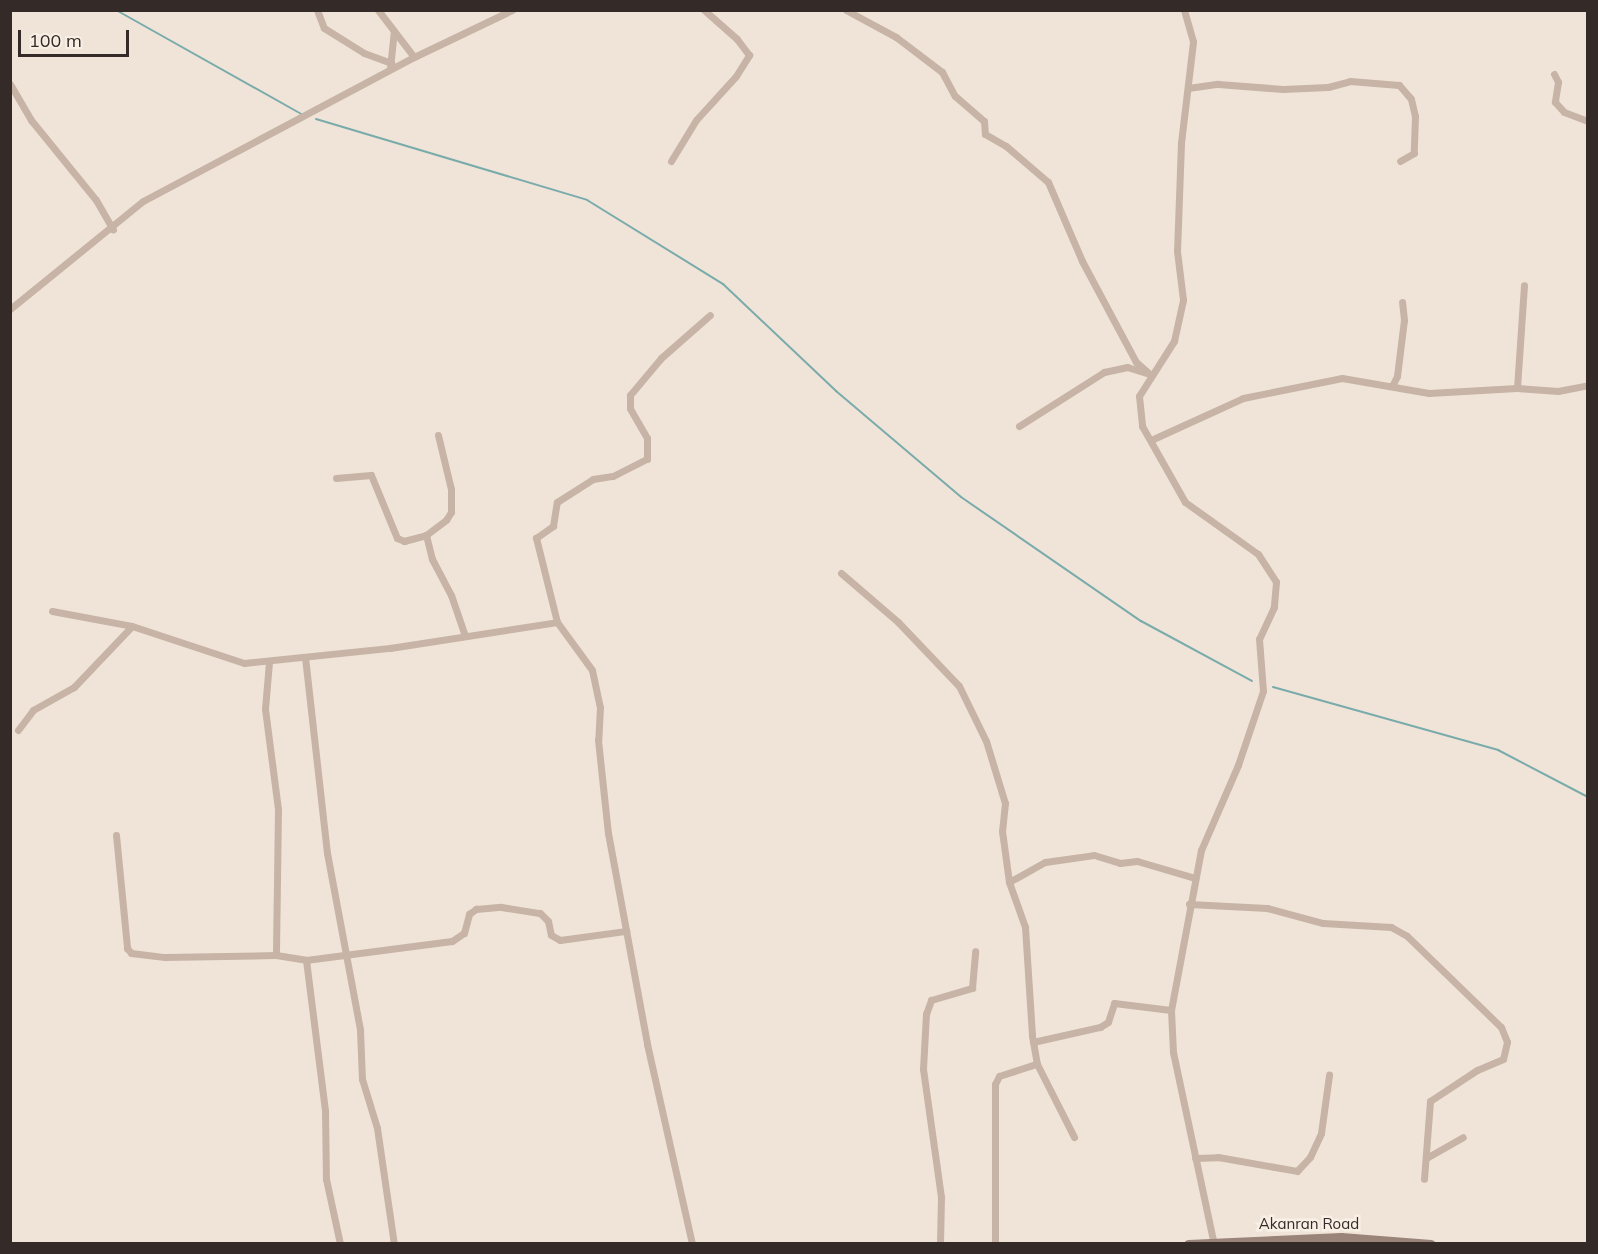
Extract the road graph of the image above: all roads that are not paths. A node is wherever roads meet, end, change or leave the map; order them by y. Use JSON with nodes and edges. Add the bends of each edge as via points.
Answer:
{"nodes":[{"id":1,"x":317,"y":10,"type":"edge"},
{"id":2,"x":378,"y":10,"type":"edge"},
{"id":3,"x":704,"y":10,"type":"edge"},
{"id":4,"x":846,"y":10,"type":"edge"},
{"id":5,"x":1185,"y":10,"type":"edge"},
{"id":6,"x":511,"y":11,"type":"edge"},
{"id":7,"x":394,"y":30,"type":"junction"},
{"id":8,"x":414,"y":57,"type":"junction"},
{"id":9,"x":391,"y":67,"type":"junction"},
{"id":10,"x":1554,"y":74,"type":"dead end"},
{"id":11,"x":10,"y":84,"type":"edge"},
{"id":12,"x":1188,"y":88,"type":"junction"},
{"id":13,"x":1587,"y":121,"type":"edge"},
{"id":14,"x":671,"y":161,"type":"dead end"},
{"id":15,"x":1400,"y":161,"type":"dead end"},
{"id":16,"x":113,"y":229,"type":"junction"},
{"id":17,"x":1524,"y":285,"type":"dead end"},
{"id":18,"x":1401,"y":302,"type":"dead end"},
{"id":19,"x":10,"y":309,"type":"edge"},
{"id":20,"x":710,"y":315,"type":"dead end"},
{"id":21,"x":1150,"y":374,"type":"junction"},
{"id":22,"x":1587,"y":385,"type":"edge"},
{"id":23,"x":1392,"y":386,"type":"junction"},
{"id":24,"x":1517,"y":388,"type":"junction"},
{"id":25,"x":1019,"y":426,"type":"dead end"},
{"id":26,"x":438,"y":435,"type":"dead end"},
{"id":27,"x":1151,"y":440,"type":"junction"},
{"id":28,"x":336,"y":478,"type":"dead end"},
{"id":29,"x":426,"y":534,"type":"junction"},
{"id":30,"x":841,"y":573,"type":"dead end"},
{"id":31,"x":52,"y":611,"type":"dead end"},
{"id":32,"x":557,"y":622,"type":"junction"},
{"id":33,"x":132,"y":626,"type":"junction"},
{"id":34,"x":465,"y":636,"type":"junction"},
{"id":35,"x":305,"y":657,"type":"junction"},
{"id":36,"x":269,"y":662,"type":"junction"},
{"id":37,"x":18,"y":730,"type":"dead end"},
{"id":38,"x":116,"y":835,"type":"dead end"},
{"id":39,"x":1195,"y":878,"type":"junction"},
{"id":40,"x":1009,"y":882,"type":"junction"},
{"id":41,"x":1189,"y":903,"type":"junction"},
{"id":42,"x":626,"y":931,"type":"junction"},
{"id":43,"x":975,"y":951,"type":"dead end"},
{"id":44,"x":276,"y":954,"type":"junction"},
{"id":45,"x":346,"y":957,"type":"junction"},
{"id":46,"x":306,"y":960,"type":"junction"},
{"id":47,"x":1171,"y":1010,"type":"junction"},
{"id":48,"x":1033,"y":1042,"type":"junction"},
{"id":49,"x":1037,"y":1064,"type":"junction"},
{"id":50,"x":1329,"y":1075,"type":"dead end"},
{"id":51,"x":1074,"y":1137,"type":"dead end"},
{"id":52,"x":1462,"y":1137,"type":"dead end"},
{"id":53,"x":1428,"y":1157,"type":"junction"},
{"id":54,"x":1195,"y":1158,"type":"junction"},
{"id":55,"x":1424,"y":1179,"type":"dead end"},
{"id":56,"x":1213,"y":1240,"type":"junction"},
{"id":57,"x":1273,"y":1241,"type":"edge"},
{"id":58,"x":340,"y":1244,"type":"edge"},
{"id":59,"x":394,"y":1244,"type":"edge"},
{"id":60,"x":692,"y":1244,"type":"edge"},
{"id":61,"x":940,"y":1244,"type":"edge"},
{"id":62,"x":995,"y":1244,"type":"edge"},
{"id":63,"x":1188,"y":1244,"type":"edge"},
{"id":64,"x":1431,"y":1244,"type":"edge"}],
"edges":[{"from":1,"to":9,"type":"street","via":[[324,27]]},
{"from":2,"to":7,"type":"street"},
{"from":3,"to":14,"type":"street","via":[[749,55],[736,76],[696,120]]},
{"from":4,"to":21,"type":"street","via":[[896,37],[942,72],[955,96],[984,121],[985,134],[1006,146],[1048,182],[1082,261],[1136,362]]},
{"from":5,"to":12,"type":"street","via":[[1193,42]]},
{"from":6,"to":8,"type":"street"},
{"from":7,"to":8,"type":"street"},
{"from":7,"to":9,"type":"street"},
{"from":8,"to":9,"type":"street"},
{"from":9,"to":16,"type":"street","via":[[143,201]]},
{"from":10,"to":13,"type":"street","via":[[1558,82],[1555,102],[1564,112]]},
{"from":11,"to":16,"type":"street","via":[[31,120],[96,200]]},
{"from":12,"to":15,"type":"street","via":[[1218,84],[1283,89],[1328,87],[1350,81],[1399,85],[1411,99],[1414,116],[1413,153]]},
{"from":12,"to":21,"type":"street","via":[[1181,143],[1177,251],[1183,300],[1174,341]]},
{"from":16,"to":19,"type":"street"},
{"from":17,"to":24,"type":"street"},
{"from":18,"to":23,"type":"street","via":[[1399,364]]},
{"from":20,"to":32,"type":"street","via":[[661,358],[630,395],[630,408],[646,438],[647,459],[613,476],[593,479],[557,502],[552,526],[536,538]]},
{"from":21,"to":25,"type":"street","via":[[1127,367],[1104,372]]},
{"from":21,"to":27,"type":"street","via":[[1138,396],[1142,426]]},
{"from":22,"to":24,"type":"street","via":[[1558,391]]},
{"from":23,"to":24,"type":"street","via":[[1429,393]]},
{"from":23,"to":27,"type":"street","via":[[1342,378],[1317,382],[1243,399]]},
{"from":26,"to":29,"type":"street","via":[[451,489],[451,512]]},
{"from":27,"to":39,"type":"street","via":[[1185,502],[1258,554],[1276,582],[1274,606],[1259,639],[1263,691],[1238,765],[1201,850]]},
{"from":28,"to":29,"type":"street","via":[[371,476],[397,538],[404,541]]},
{"from":29,"to":34,"type":"street"},
{"from":30,"to":40,"type":"street","via":[[897,622],[959,686],[972,707],[1005,803],[1002,831]]},
{"from":31,"to":33,"type":"street"},
{"from":32,"to":34,"type":"street"},
{"from":32,"to":42,"type":"street","via":[[592,670],[600,707],[598,740],[608,833]]},
{"from":33,"to":36,"type":"street","via":[[244,663]]},
{"from":33,"to":37,"type":"street","via":[[74,687],[33,710]]},
{"from":34,"to":35,"type":"street"},
{"from":35,"to":36,"type":"street"},
{"from":35,"to":45,"type":"street","via":[[327,854]]},
{"from":36,"to":44,"type":"street","via":[[265,709],[278,809]]},
{"from":38,"to":44,"type":"street","via":[[126,941],[131,953],[165,957]]},
{"from":39,"to":40,"type":"street","via":[[1137,861],[1120,863],[1094,855],[1045,862]]},
{"from":39,"to":41,"type":"street"},
{"from":40,"to":48,"type":"street","via":[[1025,927]]},
{"from":41,"to":47,"type":"street"},
{"from":41,"to":53,"type":"street","via":[[1267,908],[1323,923],[1391,927],[1407,936],[1481,1005],[1501,1027],[1507,1053],[1430,1101],[1425,1142]]},
{"from":42,"to":45,"type":"street","via":[[560,940],[551,935],[548,921],[540,913],[476,909],[469,914],[459,939]]},
{"from":42,"to":60,"type":"street"},
{"from":43,"to":61,"type":"street","via":[[972,988],[931,1000],[926,1014],[923,1069],[941,1197]]},
{"from":44,"to":46,"type":"street"},
{"from":45,"to":46,"type":"street"},
{"from":45,"to":59,"type":"street","via":[[360,1030],[362,1079],[377,1128]]},
{"from":46,"to":58,"type":"street","via":[[325,1111],[326,1179]]},
{"from":47,"to":48,"type":"street","via":[[1114,1003],[1108,1022],[1100,1027]]},
{"from":47,"to":54,"type":"street","via":[[1173,1052]]},
{"from":48,"to":49,"type":"street"},
{"from":49,"to":51,"type":"street"},
{"from":49,"to":62,"type":"street","via":[[999,1076],[996,1084]]},
{"from":50,"to":54,"type":"street","via":[[1321,1133],[1297,1171],[1218,1157]]},
{"from":52,"to":53,"type":"street"},
{"from":53,"to":55,"type":"street"},
{"from":54,"to":56,"type":"street"},
{"from":56,"to":57,"type":"main road","name":"Akanran Road"},
{"from":56,"to":63,"type":"main road","name":"Akanran Road"},
{"from":57,"to":64,"type":"main road","name":"Akanran Road","via":[[1341,1237]]}]}
